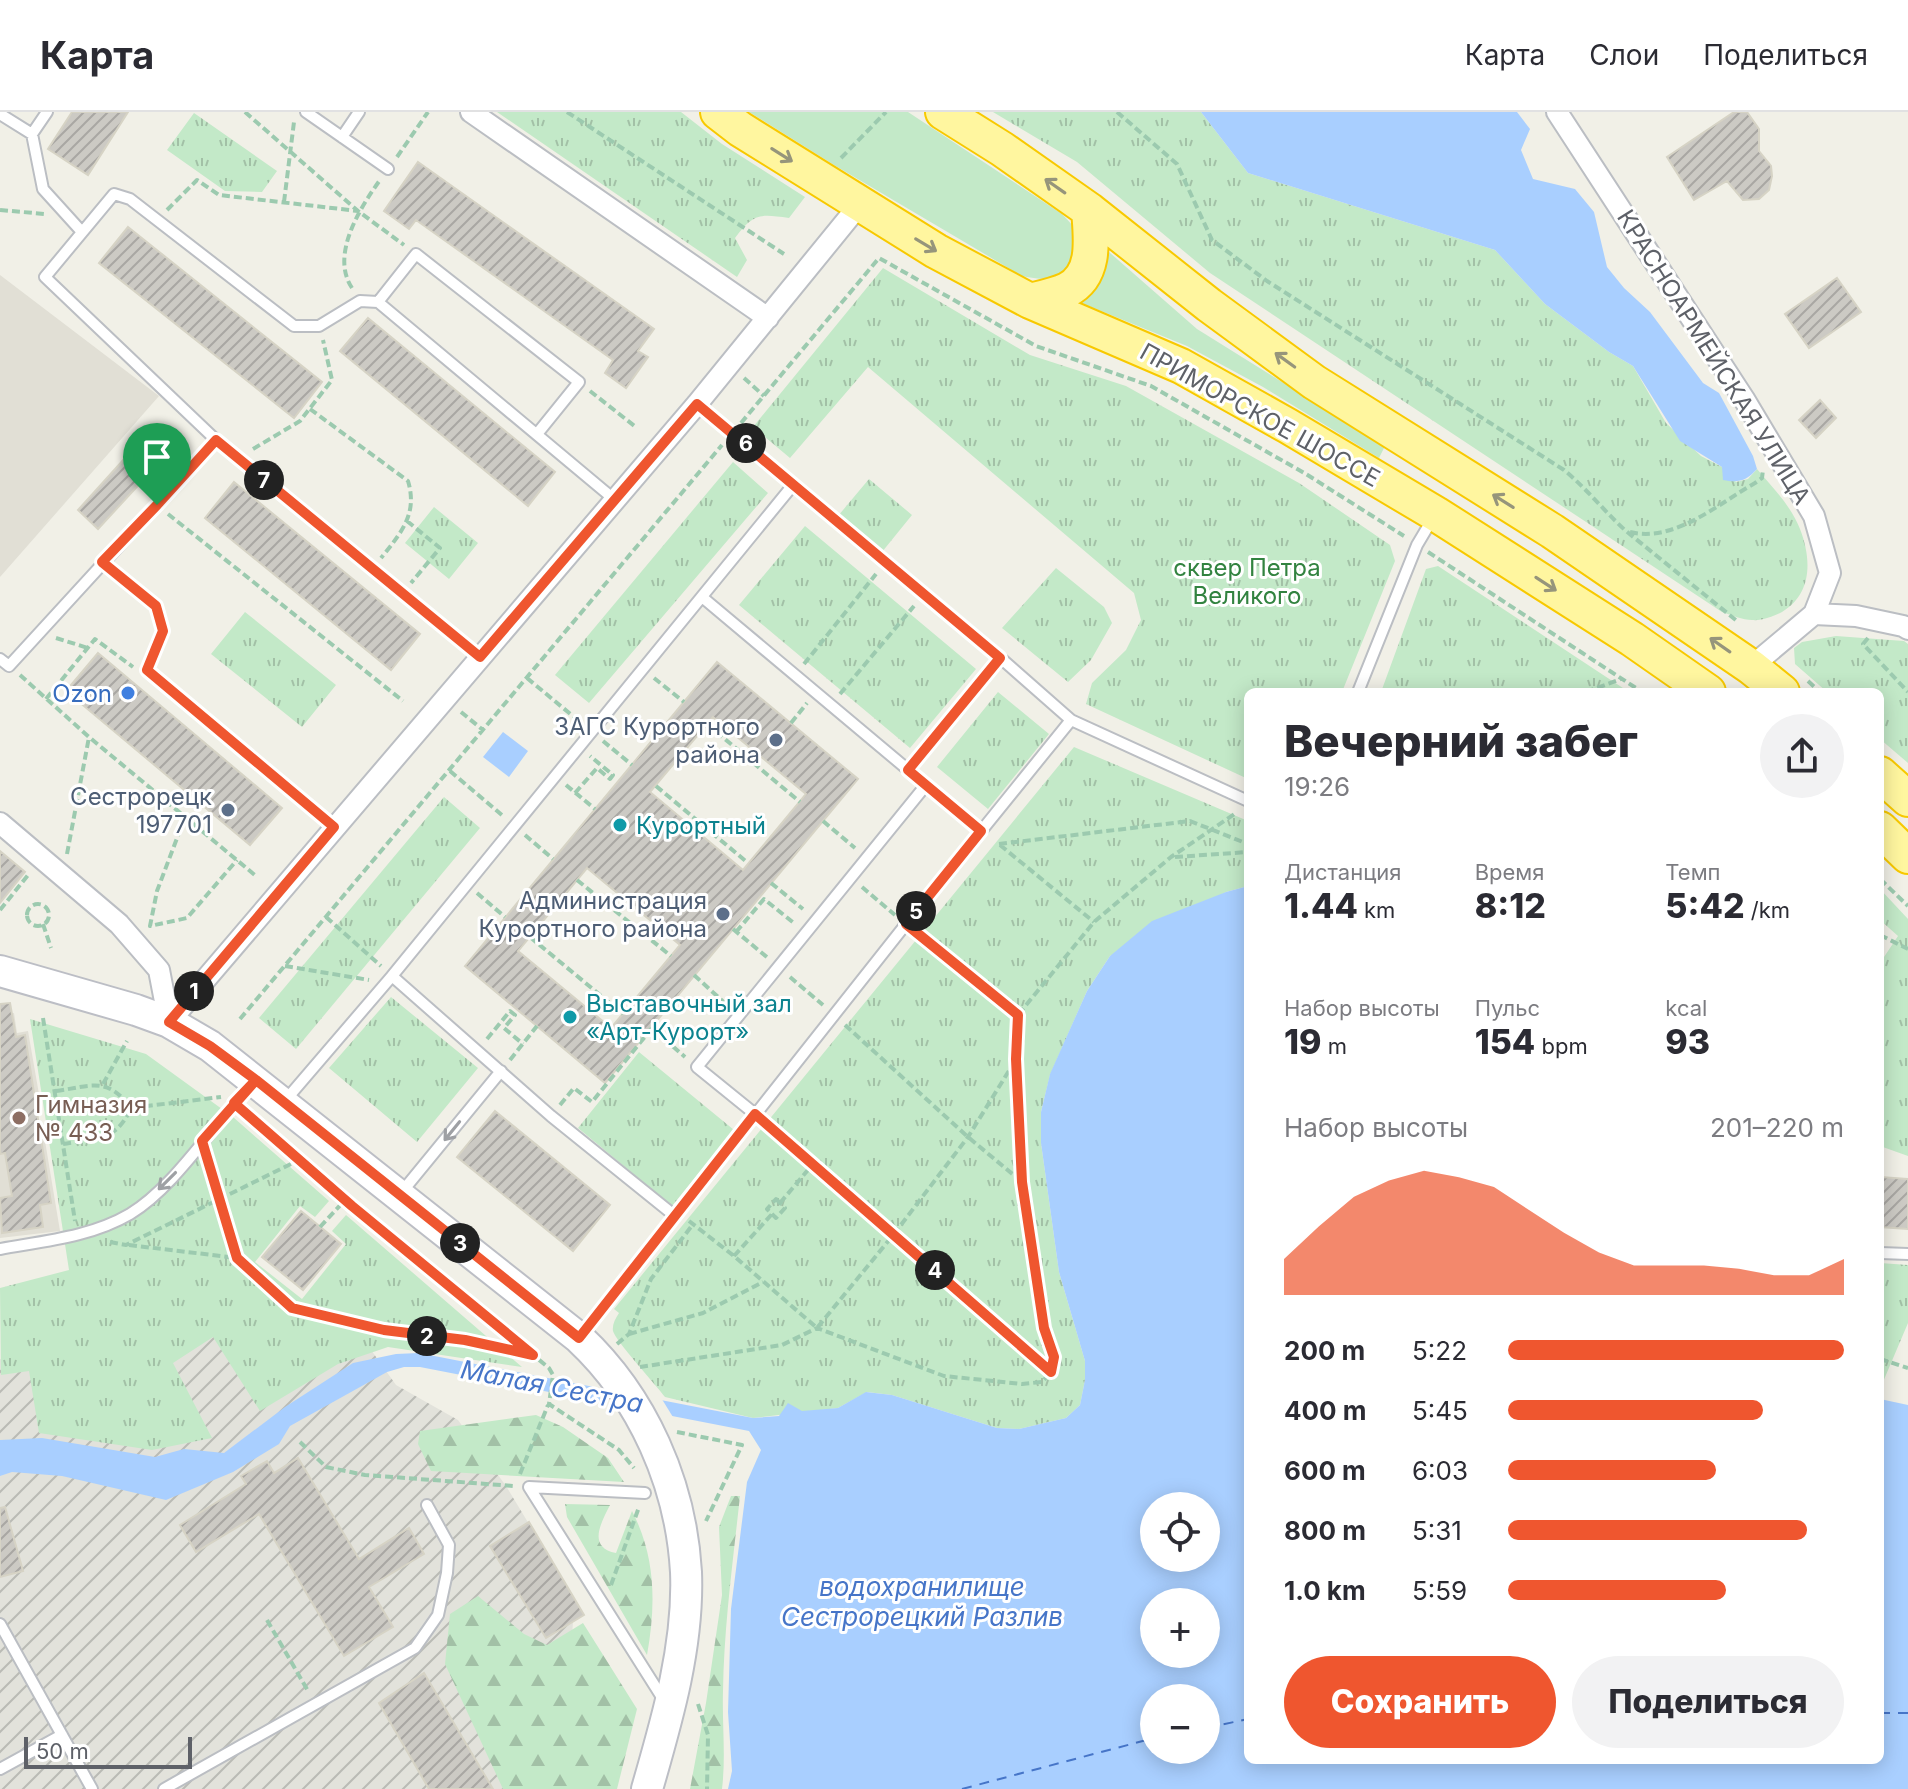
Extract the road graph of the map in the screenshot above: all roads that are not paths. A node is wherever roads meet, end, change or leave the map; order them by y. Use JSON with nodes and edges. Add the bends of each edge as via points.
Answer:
{"nodes":[{"id":1,"x":47,"y":112,"type":"edge"},
{"id":2,"x":306,"y":112,"type":"edge"},
{"id":3,"x":359,"y":112,"type":"edge"},
{"id":4,"x":471,"y":112,"type":"edge"},
{"id":5,"x":718,"y":112,"type":"edge"},
{"id":6,"x":943,"y":112,"type":"edge"},
{"id":7,"x":1557,"y":112,"type":"edge"},
{"id":8,"x":0,"y":114,"type":"edge"},
{"id":9,"x":32,"y":134,"type":"junction"},
{"id":10,"x":342,"y":137,"type":"junction"},
{"id":11,"x":388,"y":169,"type":"road end"},
{"id":12,"x":860,"y":204,"type":"junction"},
{"id":13,"x":1089,"y":210,"type":"junction"},
{"id":14,"x":82,"y":232,"type":"junction"},
{"id":15,"x":1030,"y":301,"type":"junction"},
{"id":16,"x":378,"y":302,"type":"junction"},
{"id":17,"x":768,"y":318,"type":"junction"},
{"id":18,"x":697,"y":404,"type":"junction"},
{"id":19,"x":537,"y":434,"type":"junction"},
{"id":20,"x":216,"y":440,"type":"junction"},
{"id":21,"x":793,"y":485,"type":"junction"},
{"id":22,"x":615,"y":500,"type":"junction"},
{"id":23,"x":1436,"y":514,"type":"junction"},
{"id":24,"x":102,"y":562,"type":"junction"},
{"id":25,"x":702,"y":597,"type":"junction"},
{"id":26,"x":1814,"y":614,"type":"junction"},
{"id":27,"x":1901,"y":626,"type":"edge"},
{"id":28,"x":480,"y":657,"type":"junction"},
{"id":29,"x":1000,"y":658,"type":"junction"},
{"id":30,"x":1762,"y":658,"type":"junction"},
{"id":31,"x":4,"y":663,"type":"edge"},
{"id":32,"x":1360,"y":688,"type":"edge"},
{"id":33,"x":1702,"y":688,"type":"edge"},
{"id":34,"x":1780,"y":688,"type":"edge"},
{"id":35,"x":1071,"y":720,"type":"junction"},
{"id":36,"x":908,"y":770,"type":"junction"},
{"id":37,"x":1884,"y":778,"type":"edge"},
{"id":38,"x":926,"y":785,"type":"junction"},
{"id":39,"x":1908,"y":799,"type":"edge"},
{"id":40,"x":1244,"y":806,"type":"edge"},
{"id":41,"x":0,"y":823,"type":"edge"},
{"id":42,"x":334,"y":827,"type":"junction"},
{"id":43,"x":981,"y":831,"type":"junction"},
{"id":44,"x":1884,"y":833,"type":"edge"},
{"id":45,"x":1908,"y":856,"type":"edge"},
{"id":46,"x":0,"y":971,"type":"edge"},
{"id":47,"x":388,"y":979,"type":"junction"},
{"id":48,"x":169,"y":1022,"type":"junction"},
{"id":49,"x":501,"y":1071,"type":"junction"},
{"id":50,"x":256,"y":1080,"type":"junction"},
{"id":51,"x":284,"y":1103,"type":"junction"},
{"id":52,"x":755,"y":1114,"type":"junction"},
{"id":53,"x":400,"y":1195,"type":"junction"},
{"id":54,"x":675,"y":1216,"type":"junction"},
{"id":55,"x":0,"y":1249,"type":"edge"},
{"id":56,"x":1884,"y":1253,"type":"edge"},
{"id":57,"x":1908,"y":1254,"type":"edge"},
{"id":58,"x":596,"y":1345,"type":"junction"},
{"id":59,"x":645,"y":1493,"type":"road end"},
{"id":60,"x":427,"y":1505,"type":"dead end"},
{"id":61,"x":0,"y":1624,"type":"edge"},
{"id":62,"x":683,"y":1704,"type":"junction"},
{"id":63,"x":62,"y":1735,"type":"junction"},
{"id":64,"x":0,"y":1769,"type":"edge"},
{"id":65,"x":92,"y":1789,"type":"edge"},
{"id":66,"x":164,"y":1789,"type":"edge"},
{"id":67,"x":647,"y":1789,"type":"edge"}],
"edges":[{"from":1,"to":9,"type":"lane"},
{"from":2,"to":10,"type":"lane"},
{"from":3,"to":10,"type":"lane"},
{"from":4,"to":17,"type":"street"},
{"from":5,"to":12,"type":"highway","name":"ПРИМОРСКОЕ ШОССЕ","one_way":true},
{"from":13,"to":6,"type":"highway","name":"ПРИМОРСКОЕ ШОССЕ","one_way":true},
{"from":7,"to":26,"type":"street","name":"КРАСНОАРМЕЙСКАЯ УЛИЦА","via":[[1814,516],[1830,573]]},
{"from":8,"to":9,"type":"lane"},
{"from":9,"to":14,"type":"lane","via":[[43,189]]},
{"from":10,"to":11,"type":"lane"},
{"from":12,"to":15,"type":"highway","name":"ПРИМОРСКОЕ ШОССЕ","one_way":true},
{"from":12,"to":17,"type":"street"},
{"from":13,"to":15,"type":"highway","via":[[1092,249],[1085,271],[1069,289]]},
{"from":30,"to":13,"type":"highway","name":"ПРИМОРСКОЕ ШОССЕ","one_way":true,"via":[[1314,382]]},
{"from":14,"to":16,"type":"lane","via":[[114,194],[130,199],[294,326],[319,326],[360,301]]},
{"from":14,"to":20,"type":"lane","via":[[45,277]]},
{"from":15,"to":23,"type":"highway","name":"ПРИМОРСКОЕ ШОССЕ","via":[[1181,366]]},
{"from":16,"to":19,"type":"lane"},
{"from":16,"to":19,"type":"lane","via":[[416,254],[579,382]]},
{"from":17,"to":18,"type":"street"},
{"from":18,"to":21,"type":"lane"},
{"from":18,"to":22,"type":"street"},
{"from":19,"to":22,"type":"lane"},
{"from":20,"to":24,"type":"lane"},
{"from":20,"to":28,"type":"lane"},
{"from":21,"to":25,"type":"lane"},
{"from":21,"to":29,"type":"lane"},
{"from":22,"to":28,"type":"street"},
{"from":23,"to":32,"type":"lane","via":[[1417,545]]},
{"from":23,"to":33,"type":"highway","name":"ПРИМОРСКОЕ ШОССЕ","one_way":true},
{"from":24,"to":31,"type":"lane"},
{"from":24,"to":42,"type":"lane","via":[[156,606],[163,631],[147,670]]},
{"from":25,"to":36,"type":"lane"},
{"from":25,"to":47,"type":"lane"},
{"from":26,"to":27,"type":"street"},
{"from":26,"to":30,"type":"street"},
{"from":28,"to":42,"type":"street"},
{"from":29,"to":35,"type":"lane"},
{"from":29,"to":36,"type":"lane"},
{"from":30,"to":34,"type":"highway","name":"ПРИМОРСКОЕ ШОССЕ"},
{"from":35,"to":40,"type":"lane"},
{"from":35,"to":43,"type":"lane"},
{"from":36,"to":38,"type":"lane"},
{"from":37,"to":39,"type":"highway"},
{"from":38,"to":43,"type":"lane"},
{"from":38,"to":52,"type":"lane","via":[[697,1067]]},
{"from":41,"to":48,"type":"street","via":[[119,924],[159,970]]},
{"from":42,"to":48,"type":"street"},
{"from":43,"to":52,"type":"lane"},
{"from":44,"to":45,"type":"highway"},
{"from":46,"to":48,"type":"main road"},
{"from":47,"to":49,"type":"lane"},
{"from":47,"to":51,"type":"lane"},
{"from":48,"to":50,"type":"main road"},
{"from":49,"to":53,"type":"lane","one_way":true},
{"from":49,"to":54,"type":"lane"},
{"from":50,"to":51,"type":"main road"},
{"from":50,"to":55,"type":"lane","one_way":true,"via":[[229,1100],[168,1181],[130,1213],[77,1236]]},
{"from":51,"to":53,"type":"main road"},
{"from":52,"to":54,"type":"lane"},
{"from":53,"to":58,"type":"main road"},
{"from":54,"to":58,"type":"lane"},
{"from":56,"to":57,"type":"lane"},
{"from":58,"to":62,"type":"main road","via":[[624,1372],[680,1523],[686,1573]]},
{"from":59,"to":62,"type":"lane","via":[[529,1487],[603,1605]]},
{"from":60,"to":66,"type":"lane","via":[[449,1545],[447,1573],[438,1615],[415,1648]]},
{"from":61,"to":63,"type":"lane"},
{"from":62,"to":67,"type":"main road"},
{"from":63,"to":64,"type":"lane"},
{"from":63,"to":65,"type":"lane"}]}
